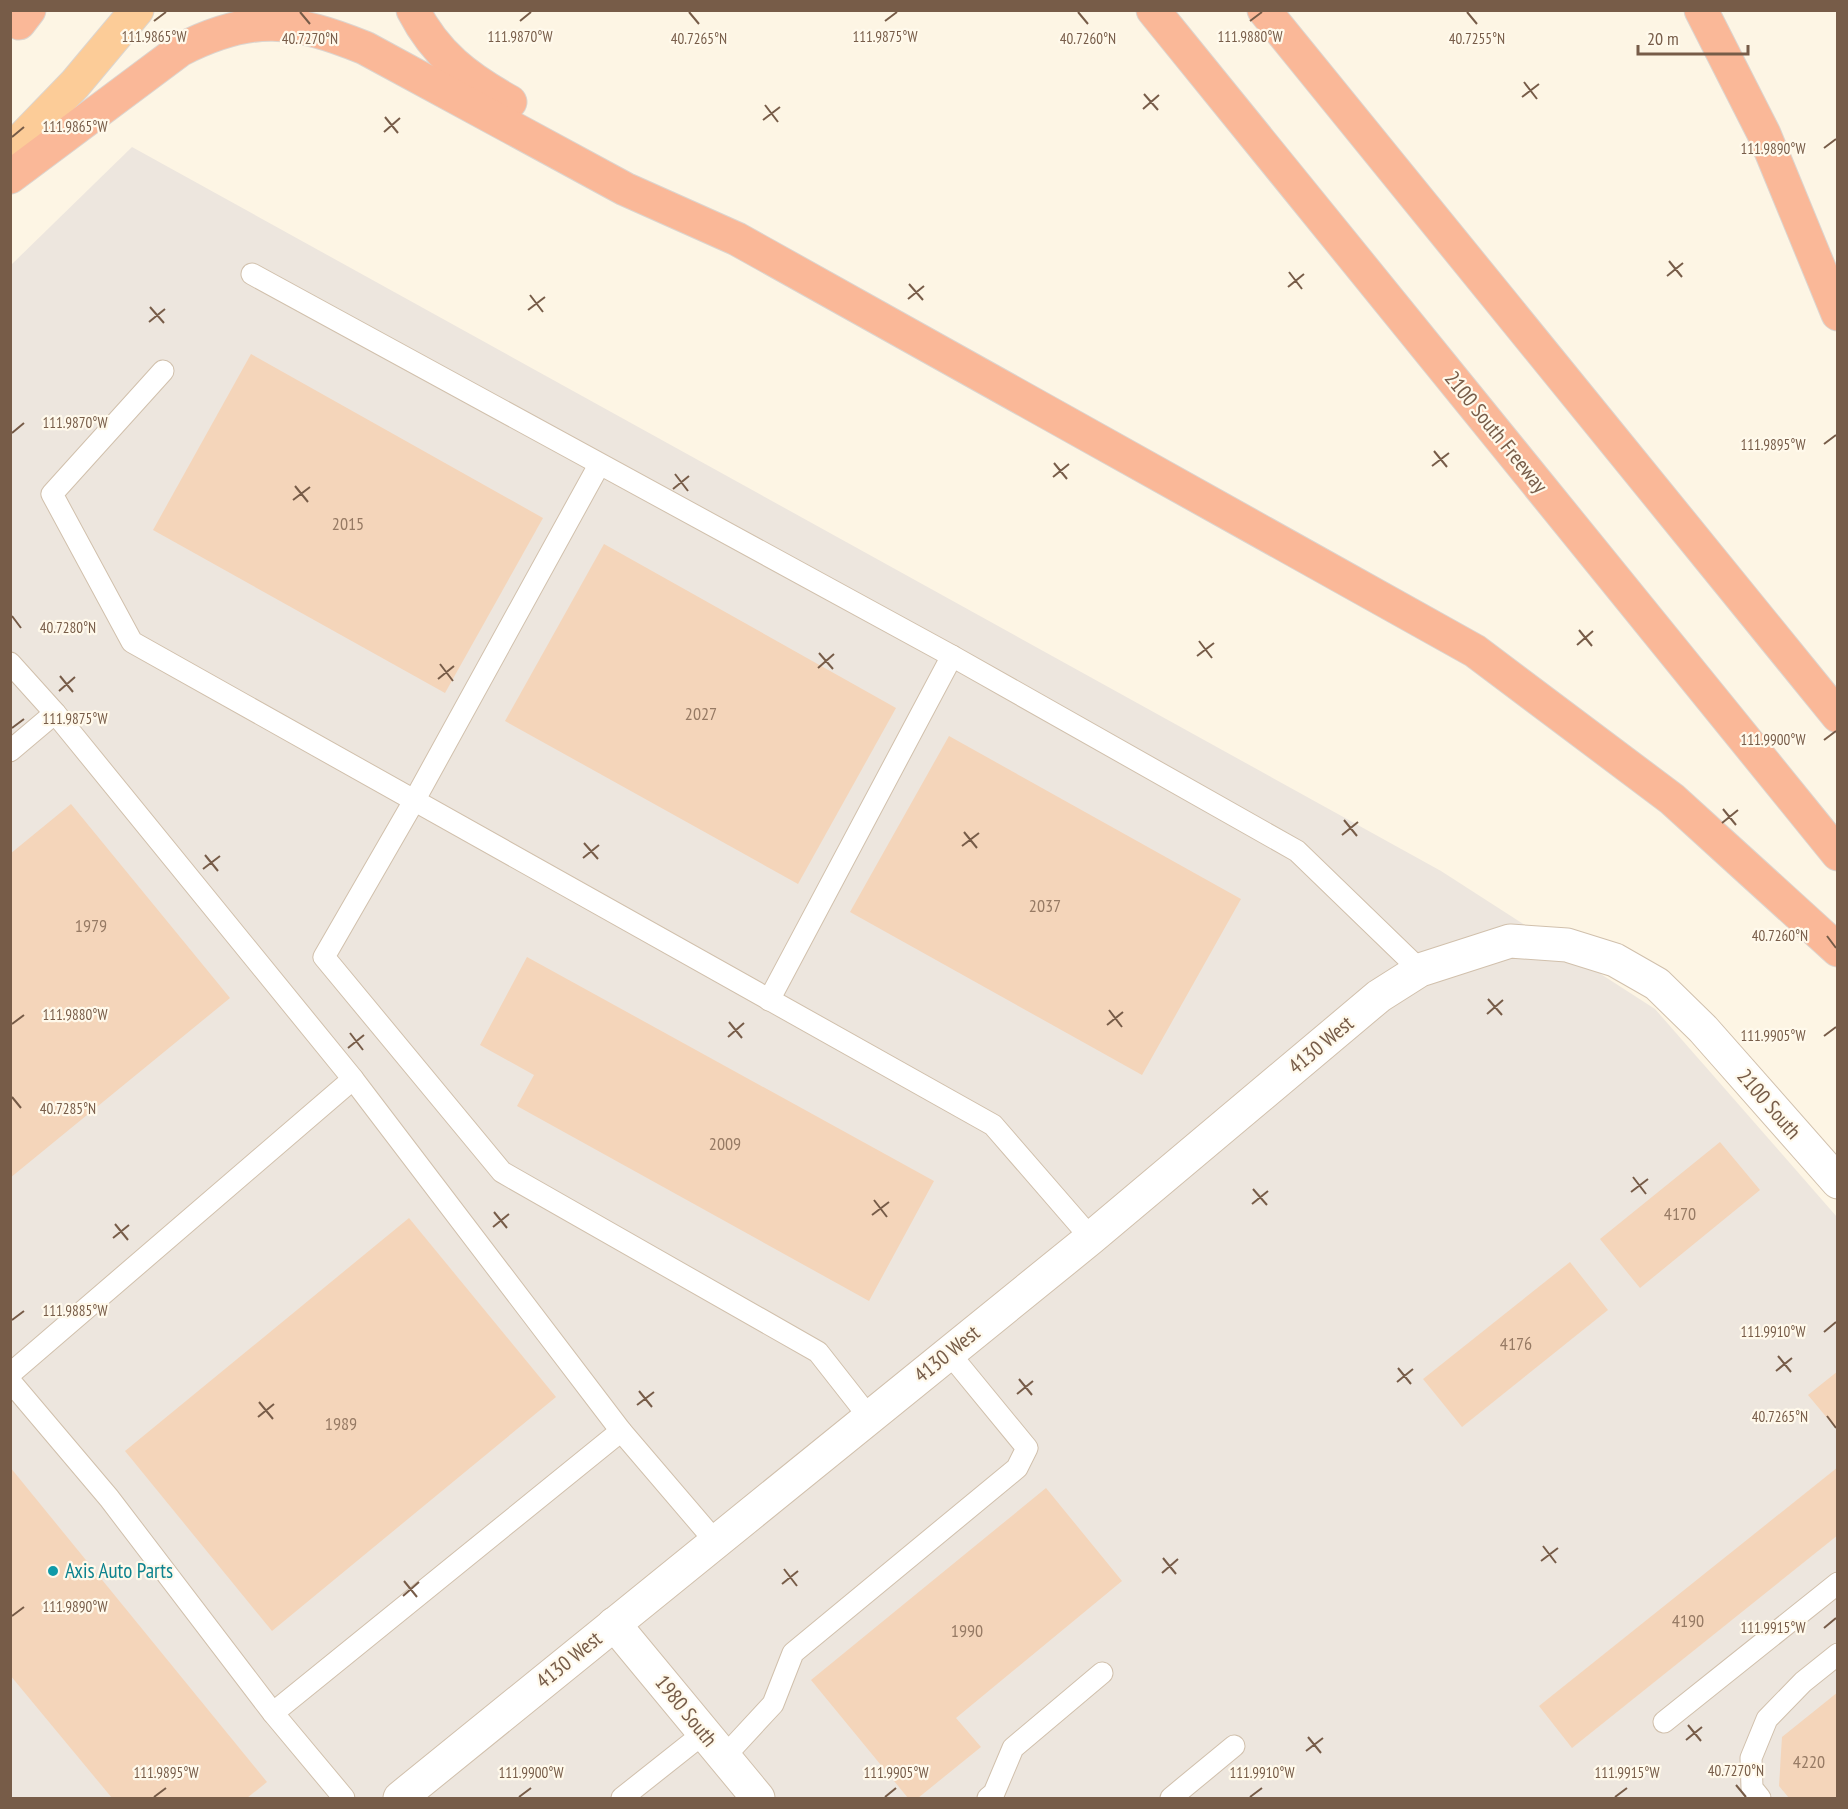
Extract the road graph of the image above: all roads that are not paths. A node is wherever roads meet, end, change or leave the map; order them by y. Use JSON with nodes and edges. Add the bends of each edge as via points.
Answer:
{"nodes":[{"id":1,"x":137,"y":10,"type":"edge"},
{"id":2,"x":413,"y":10,"type":"edge"},
{"id":3,"x":1153,"y":10,"type":"edge"},
{"id":4,"x":1264,"y":10,"type":"edge"},
{"id":5,"x":1701,"y":10,"type":"edge"},
{"id":6,"x":10,"y":151,"type":"edge"},
{"id":7,"x":10,"y":177,"type":"edge"},
{"id":8,"x":737,"y":239,"type":"junction"},
{"id":9,"x":252,"y":274,"type":"dead end"},
{"id":10,"x":1838,"y":314,"type":"edge"},
{"id":11,"x":163,"y":371,"type":"dead end"},
{"id":12,"x":599,"y":465,"type":"junction"},
{"id":13,"x":952,"y":656,"type":"junction"},
{"id":14,"x":10,"y":663,"type":"edge"},
{"id":15,"x":55,"y":713,"type":"junction"},
{"id":16,"x":1838,"y":716,"type":"edge"},
{"id":17,"x":10,"y":751,"type":"edge"},
{"id":18,"x":414,"y":801,"type":"junction"},
{"id":19,"x":1838,"y":854,"type":"edge"},
{"id":20,"x":1510,"y":941,"type":"joint"},
{"id":21,"x":1838,"y":950,"type":"edge"},
{"id":22,"x":1420,"y":970,"type":"junction"},
{"id":23,"x":769,"y":1000,"type":"junction"},
{"id":24,"x":353,"y":1078,"type":"junction"},
{"id":25,"x":1838,"y":1182,"type":"edge"},
{"id":26,"x":1091,"y":1238,"type":"junction"},
{"id":27,"x":949,"y":1353,"type":"junction"},
{"id":28,"x":10,"y":1374,"type":"edge"},
{"id":29,"x":10,"y":1381,"type":"edge"},
{"id":30,"x":869,"y":1417,"type":"junction"},
{"id":31,"x":621,"y":1431,"type":"junction"},
{"id":32,"x":715,"y":1541,"type":"junction"},
{"id":33,"x":1838,"y":1583,"type":"edge"},
{"id":34,"x":614,"y":1624,"type":"junction"},
{"id":35,"x":1838,"y":1654,"type":"edge"},
{"id":36,"x":1102,"y":1673,"type":"dead end"},
{"id":37,"x":273,"y":1713,"type":"junction"},
{"id":38,"x":1664,"y":1722,"type":"dead end"},
{"id":39,"x":714,"y":1745,"type":"junction"},
{"id":40,"x":1234,"y":1746,"type":"dead end"},
{"id":41,"x":344,"y":1798,"type":"edge"},
{"id":42,"x":400,"y":1798,"type":"edge"},
{"id":43,"x":622,"y":1798,"type":"edge"},
{"id":44,"x":758,"y":1798,"type":"edge"},
{"id":45,"x":988,"y":1798,"type":"edge"},
{"id":46,"x":1171,"y":1798,"type":"edge"},
{"id":47,"x":1760,"y":1798,"type":"edge"}],
"edges":[{"from":1,"to":6,"type":"highway","via":[[81,78]]},
{"from":2,"to":8,"type":"highway","via":[[445,57],[470,78],[633,171]]},
{"from":3,"to":19,"type":"highway","name":"2100 South Freeway"},
{"from":4,"to":16,"type":"highway"},
{"from":5,"to":10,"type":"highway","via":[[1764,134]]},
{"from":7,"to":8,"type":"highway","via":[[180,50],[232,29],[277,23],[312,29],[365,48],[625,189]]},
{"from":8,"to":21,"type":"highway","via":[[1475,651],[1672,799]]},
{"from":9,"to":12,"type":"lane"},
{"from":11,"to":18,"type":"lane","via":[[52,494],[132,642]]},
{"from":12,"to":13,"type":"lane"},
{"from":12,"to":18,"type":"lane"},
{"from":13,"to":22,"type":"lane","via":[[1297,851]]},
{"from":13,"to":23,"type":"lane"},
{"from":14,"to":15,"type":"lane"},
{"from":15,"to":17,"type":"lane"},
{"from":15,"to":24,"type":"lane"},
{"from":18,"to":23,"type":"lane"},
{"from":18,"to":30,"type":"lane","via":[[324,957],[502,1172],[818,1352]]},
{"from":20,"to":22,"type":"street","name":"4130 West"},
{"from":20,"to":25,"type":"street","name":"2100 South","via":[[1567,945],[1615,960],[1657,984],[1703,1029]]},
{"from":22,"to":26,"type":"street","name":"4130 West","via":[[1379,996]]},
{"from":23,"to":26,"type":"lane","via":[[993,1125]]},
{"from":24,"to":28,"type":"lane"},
{"from":24,"to":31,"type":"lane"},
{"from":26,"to":27,"type":"street","name":"4130 West"},
{"from":27,"to":30,"type":"street","name":"4130 West"},
{"from":27,"to":39,"type":"lane","via":[[1027,1448],[1017,1468],[793,1653],[773,1704]]},
{"from":29,"to":37,"type":"lane","via":[[109,1497]]},
{"from":30,"to":32,"type":"street","name":"4130 West"},
{"from":31,"to":32,"type":"lane"},
{"from":31,"to":37,"type":"lane"},
{"from":32,"to":34,"type":"street","name":"4130 West"},
{"from":33,"to":38,"type":"lane"},
{"from":34,"to":39,"type":"street","name":"1980 South"},
{"from":34,"to":42,"type":"street","name":"4130 West"},
{"from":35,"to":47,"type":"lane","via":[[1767,1719],[1751,1758],[1752,1788]]},
{"from":36,"to":45,"type":"lane","via":[[1013,1748],[994,1793]]},
{"from":37,"to":41,"type":"lane"},
{"from":39,"to":43,"type":"lane"},
{"from":39,"to":44,"type":"street","name":"1980 South"},
{"from":40,"to":46,"type":"lane"}]}
